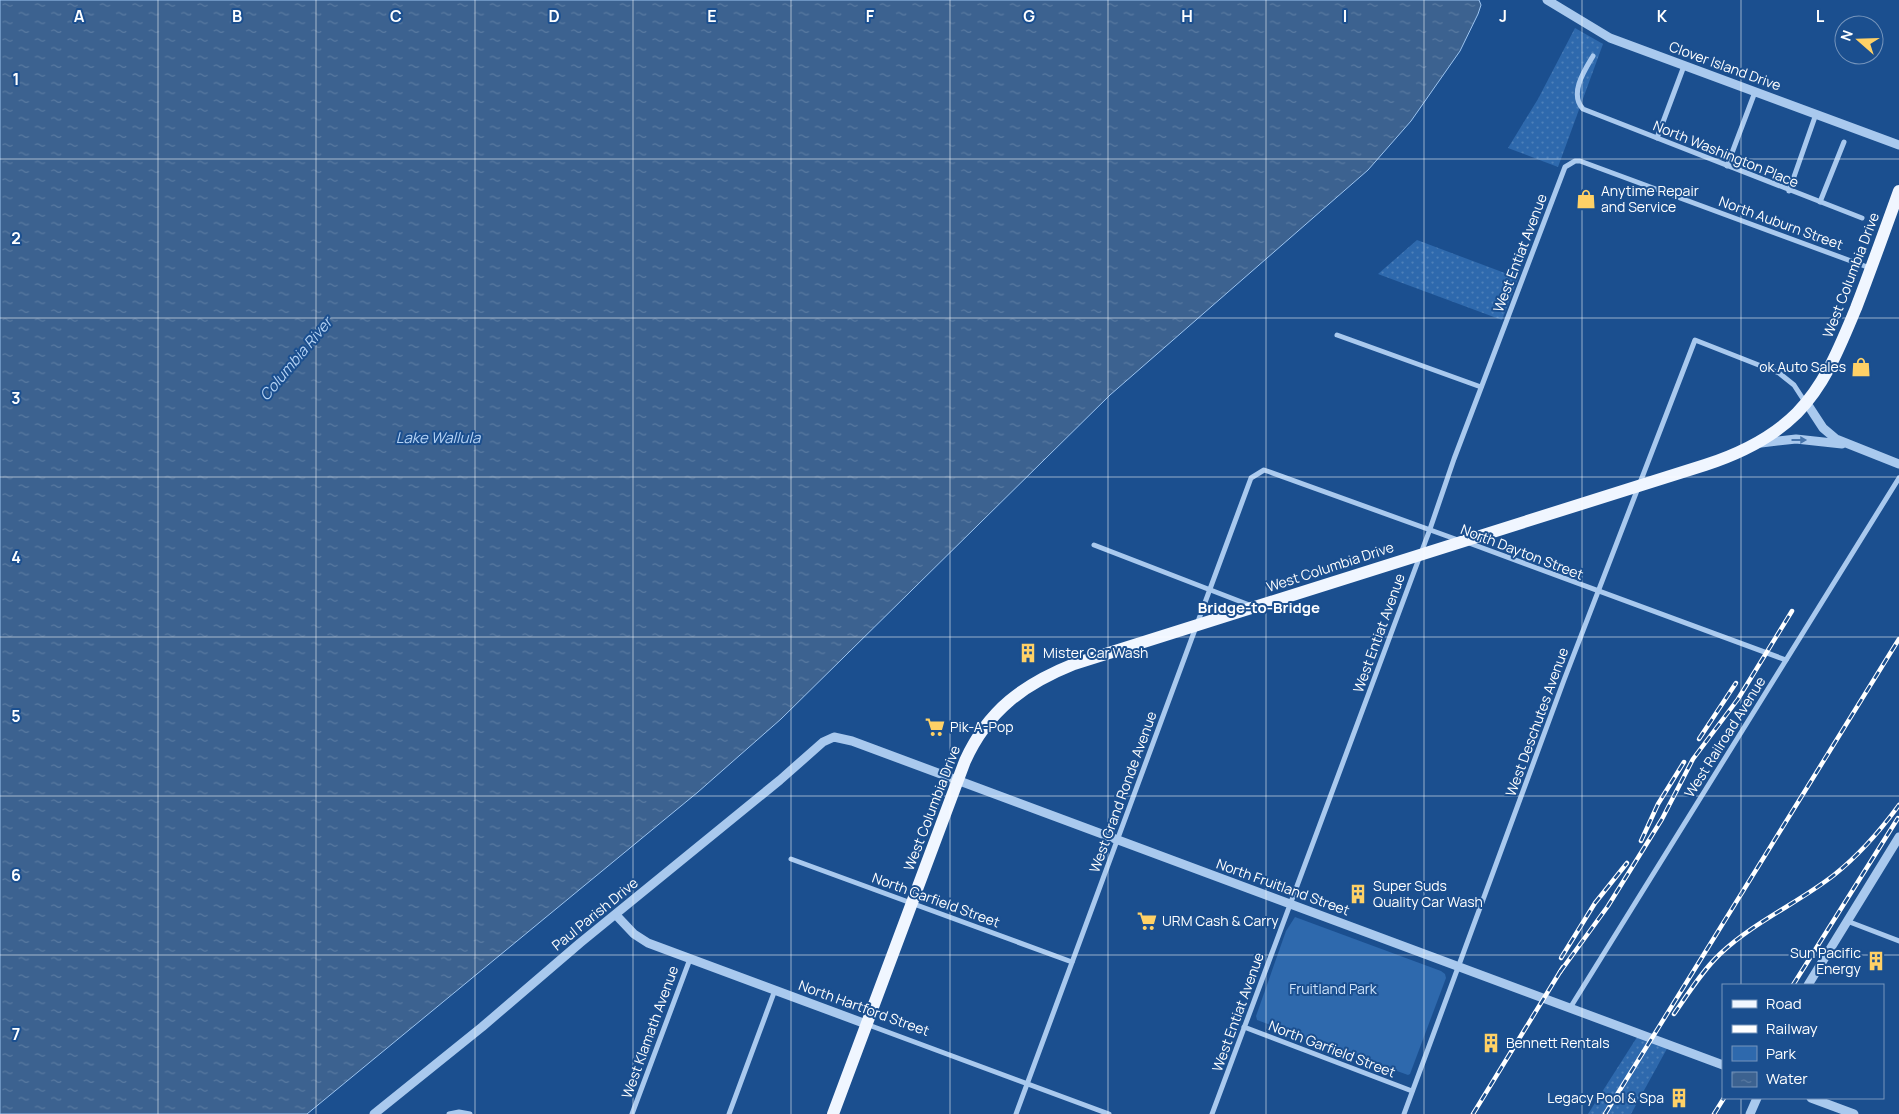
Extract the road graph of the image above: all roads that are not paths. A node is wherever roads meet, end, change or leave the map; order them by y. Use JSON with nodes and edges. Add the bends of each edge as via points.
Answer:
{"nodes":[{"id":1,"x":1547,"y":0,"type":"edge"},
{"id":2,"x":1593,"y":56,"type":"dead end"},
{"id":3,"x":1684,"y":66,"type":"junction"},
{"id":4,"x":1756,"y":92,"type":"junction"},
{"id":5,"x":1816,"y":114,"type":"junction"},
{"id":6,"x":1657,"y":138,"type":"junction"},
{"id":7,"x":1844,"y":142,"type":"dead end"},
{"id":8,"x":1899,"y":145,"type":"edge"},
{"id":9,"x":1570,"y":162,"type":"joint"},
{"id":10,"x":1727,"y":166,"type":"junction"},
{"id":11,"x":1899,"y":190,"type":"edge"},
{"id":12,"x":1789,"y":191,"type":"junction"},
{"id":13,"x":1820,"y":202,"type":"junction"},
{"id":14,"x":1862,"y":218,"type":"dead end"},
{"id":15,"x":1870,"y":268,"type":"junction"},
{"id":16,"x":1337,"y":334,"type":"dead end"},
{"id":17,"x":1481,"y":387,"type":"junction"},
{"id":18,"x":1806,"y":402,"type":"junction"},
{"id":19,"x":1751,"y":446,"type":"junction"},
{"id":20,"x":1850,"y":446,"type":"junction"},
{"id":21,"x":1899,"y":464,"type":"edge"},
{"id":22,"x":1251,"y":478,"type":"joint"},
{"id":23,"x":1899,"y":478,"type":"edge"},
{"id":24,"x":1639,"y":486,"type":"junction"},
{"id":25,"x":1430,"y":529,"type":"junction"},
{"id":26,"x":1463,"y":541,"type":"junction"},
{"id":27,"x":1094,"y":545,"type":"dead end"},
{"id":28,"x":1419,"y":555,"type":"junction"},
{"id":29,"x":1210,"y":589,"type":"junction"},
{"id":30,"x":1598,"y":592,"type":"junction"},
{"id":31,"x":1254,"y":607,"type":"junction"},
{"id":32,"x":1197,"y":625,"type":"junction"},
{"id":33,"x":1786,"y":660,"type":"junction"},
{"id":34,"x":832,"y":737,"type":"joint"},
{"id":35,"x":957,"y":780,"type":"junction"},
{"id":36,"x":1899,"y":837,"type":"edge"},
{"id":37,"x":1117,"y":840,"type":"junction"},
{"id":38,"x":791,"y":859,"type":"dead end"},
{"id":39,"x":912,"y":903,"type":"junction"},
{"id":40,"x":1289,"y":904,"type":"junction"},
{"id":41,"x":616,"y":915,"type":"junction"},
{"id":42,"x":1847,"y":921,"type":"junction"},
{"id":43,"x":1899,"y":941,"type":"edge"},
{"id":44,"x":690,"y":959,"type":"junction"},
{"id":45,"x":1072,"y":962,"type":"junction"},
{"id":46,"x":1458,"y":967,"type":"junction"},
{"id":47,"x":1809,"y":984,"type":"edge"},
{"id":48,"x":775,"y":990,"type":"junction"},
{"id":49,"x":1570,"y":1008,"type":"junction"},
{"id":50,"x":866,"y":1024,"type":"junction"},
{"id":51,"x":1244,"y":1027,"type":"junction"},
{"id":52,"x":1722,"y":1065,"type":"edge"},
{"id":53,"x":1027,"y":1083,"type":"junction"},
{"id":54,"x":1412,"y":1091,"type":"junction"},
{"id":55,"x":1756,"y":1099,"type":"edge"},
{"id":56,"x":1814,"y":1099,"type":"edge"},
{"id":57,"x":374,"y":1114,"type":"edge"},
{"id":58,"x":449,"y":1114,"type":"edge"},
{"id":59,"x":470,"y":1114,"type":"edge"},
{"id":60,"x":632,"y":1114,"type":"edge"},
{"id":61,"x":729,"y":1114,"type":"edge"},
{"id":62,"x":833,"y":1114,"type":"edge"},
{"id":63,"x":1016,"y":1114,"type":"edge"},
{"id":64,"x":1109,"y":1114,"type":"edge"},
{"id":65,"x":1212,"y":1114,"type":"edge"},
{"id":66,"x":1404,"y":1114,"type":"edge"},
{"id":67,"x":1750,"y":1114,"type":"edge"},
{"id":68,"x":1854,"y":1114,"type":"edge"}],
"edges":[{"from":1,"to":3,"type":"street","name":"Clover Island Drive","via":[[1606,36]]},
{"from":2,"to":6,"type":"street","name":"North Washington Place","via":[[1578,87],[1578,101],[1583,109]]},
{"from":3,"to":4,"type":"street","name":"Clover Island Drive"},
{"from":3,"to":6,"type":"street"},
{"from":4,"to":5,"type":"street","name":"Clover Island Drive"},
{"from":4,"to":10,"type":"street"},
{"from":5,"to":8,"type":"street","name":"Clover Island Drive"},
{"from":5,"to":12,"type":"street"},
{"from":6,"to":10,"type":"street","name":"North Washington Place"},
{"from":7,"to":13,"type":"street"},
{"from":9,"to":15,"type":"street","name":"North Auburn Street","via":[[1580,162]]},
{"from":9,"to":17,"type":"street","name":"West Entiat Avenue","via":[[1562,174]]},
{"from":10,"to":12,"type":"street","name":"North Washington Place"},
{"from":11,"to":15,"type":"main road","name":"West Columbia Drive"},
{"from":12,"to":13,"type":"street","name":"North Washington Place"},
{"from":13,"to":14,"type":"street","name":"North Washington Place"},
{"from":15,"to":18,"type":"main road","name":"West Columbia Drive","via":[[1833,361]]},
{"from":16,"to":17,"type":"street"},
{"from":17,"to":25,"type":"street","name":"West Entiat Avenue"},
{"from":18,"to":19,"type":"main road","name":"West Columbia Drive","via":[[1785,424]]},
{"from":18,"to":20,"type":"street","via":[[1827,432]]},
{"from":18,"to":24,"type":"street","name":"West Deschutes Avenue","via":[[1794,385],[1779,373],[1695,340]]},
{"from":19,"to":20,"type":"street","one_way":true,"via":[[1796,440]]},
{"from":19,"to":24,"type":"main road","name":"West Columbia Drive","via":[[1717,461]]},
{"from":20,"to":21,"type":"street"},
{"from":22,"to":25,"type":"street","name":"North Dayton Street","via":[[1264,470]]},
{"from":22,"to":29,"type":"street","name":"West Grand Ronde Avenue"},
{"from":23,"to":33,"type":"street","name":"West Railroad Avenue"},
{"from":24,"to":26,"type":"main road","name":"West Columbia Drive"},
{"from":24,"to":30,"type":"street","name":"West Deschutes Avenue"},
{"from":25,"to":26,"type":"street","name":"North Dayton Street"},
{"from":25,"to":28,"type":"street","name":"West Entiat Avenue"},
{"from":26,"to":28,"type":"main road","name":"West Columbia Drive"},
{"from":26,"to":30,"type":"street","name":"North Dayton Street"},
{"from":27,"to":29,"type":"street"},
{"from":28,"to":31,"type":"main road","name":"West Columbia Drive"},
{"from":28,"to":40,"type":"street","name":"West Entiat Avenue"},
{"from":29,"to":31,"type":"street"},
{"from":29,"to":32,"type":"street","name":"West Grand Ronde Avenue"},
{"from":30,"to":33,"type":"street","name":"North Dayton Street"},
{"from":30,"to":46,"type":"street","name":"West Deschutes Avenue"},
{"from":31,"to":32,"type":"main road","name":"West Columbia Drive"},
{"from":32,"to":35,"type":"main road","name":"West Columbia Drive","via":[[1074,664],[1028,686],[984,727]]},
{"from":32,"to":37,"type":"street","name":"West Grand Ronde Avenue"},
{"from":33,"to":49,"type":"street","name":"West Railroad Avenue"},
{"from":34,"to":35,"type":"street","name":"North Fruitland Street","via":[[846,738]]},
{"from":34,"to":41,"type":"street","name":"Paul Parish Drive","via":[[819,744]]},
{"from":35,"to":37,"type":"street","name":"North Fruitland Street"},
{"from":35,"to":39,"type":"main road","name":"West Columbia Drive"},
{"from":36,"to":42,"type":"street"},
{"from":37,"to":40,"type":"street","name":"North Fruitland Street"},
{"from":37,"to":45,"type":"street","name":"West Grand Ronde Avenue"},
{"from":38,"to":39,"type":"street","name":"North Garfield Street"},
{"from":39,"to":45,"type":"street","name":"North Garfield Street"},
{"from":39,"to":50,"type":"main road","name":"West Columbia Drive"},
{"from":40,"to":46,"type":"street","name":"North Fruitland Street"},
{"from":40,"to":51,"type":"street","name":"West Entiat Avenue"},
{"from":41,"to":44,"type":"street","name":"North Hartford Street","via":[[644,941]]},
{"from":41,"to":57,"type":"street","name":"Paul Parish Drive"},
{"from":42,"to":43,"type":"street"},
{"from":42,"to":47,"type":"street"},
{"from":44,"to":48,"type":"street","name":"North Hartford Street"},
{"from":44,"to":60,"type":"street","name":"West Klamath Avenue"},
{"from":45,"to":53,"type":"street","name":"West Grand Ronde Avenue"},
{"from":46,"to":49,"type":"street","name":"North Fruitland Street"},
{"from":46,"to":54,"type":"street","name":"West Deschutes Avenue"},
{"from":48,"to":50,"type":"street","name":"North Hartford Street"},
{"from":48,"to":61,"type":"street"},
{"from":49,"to":52,"type":"street","name":"North Fruitland Street"},
{"from":50,"to":53,"type":"street","name":"North Hartford Street"},
{"from":50,"to":62,"type":"main road","name":"West Columbia Drive"},
{"from":51,"to":54,"type":"street","name":"North Garfield Street"},
{"from":51,"to":65,"type":"street","name":"West Entiat Avenue"},
{"from":53,"to":63,"type":"street","name":"West Grand Ronde Avenue"},
{"from":53,"to":64,"type":"street","name":"North Hartford Street"},
{"from":54,"to":66,"type":"street","name":"West Deschutes Avenue"},
{"from":55,"to":67,"type":"street"},
{"from":56,"to":68,"type":"street"},
{"from":58,"to":59,"type":"street"}]}
